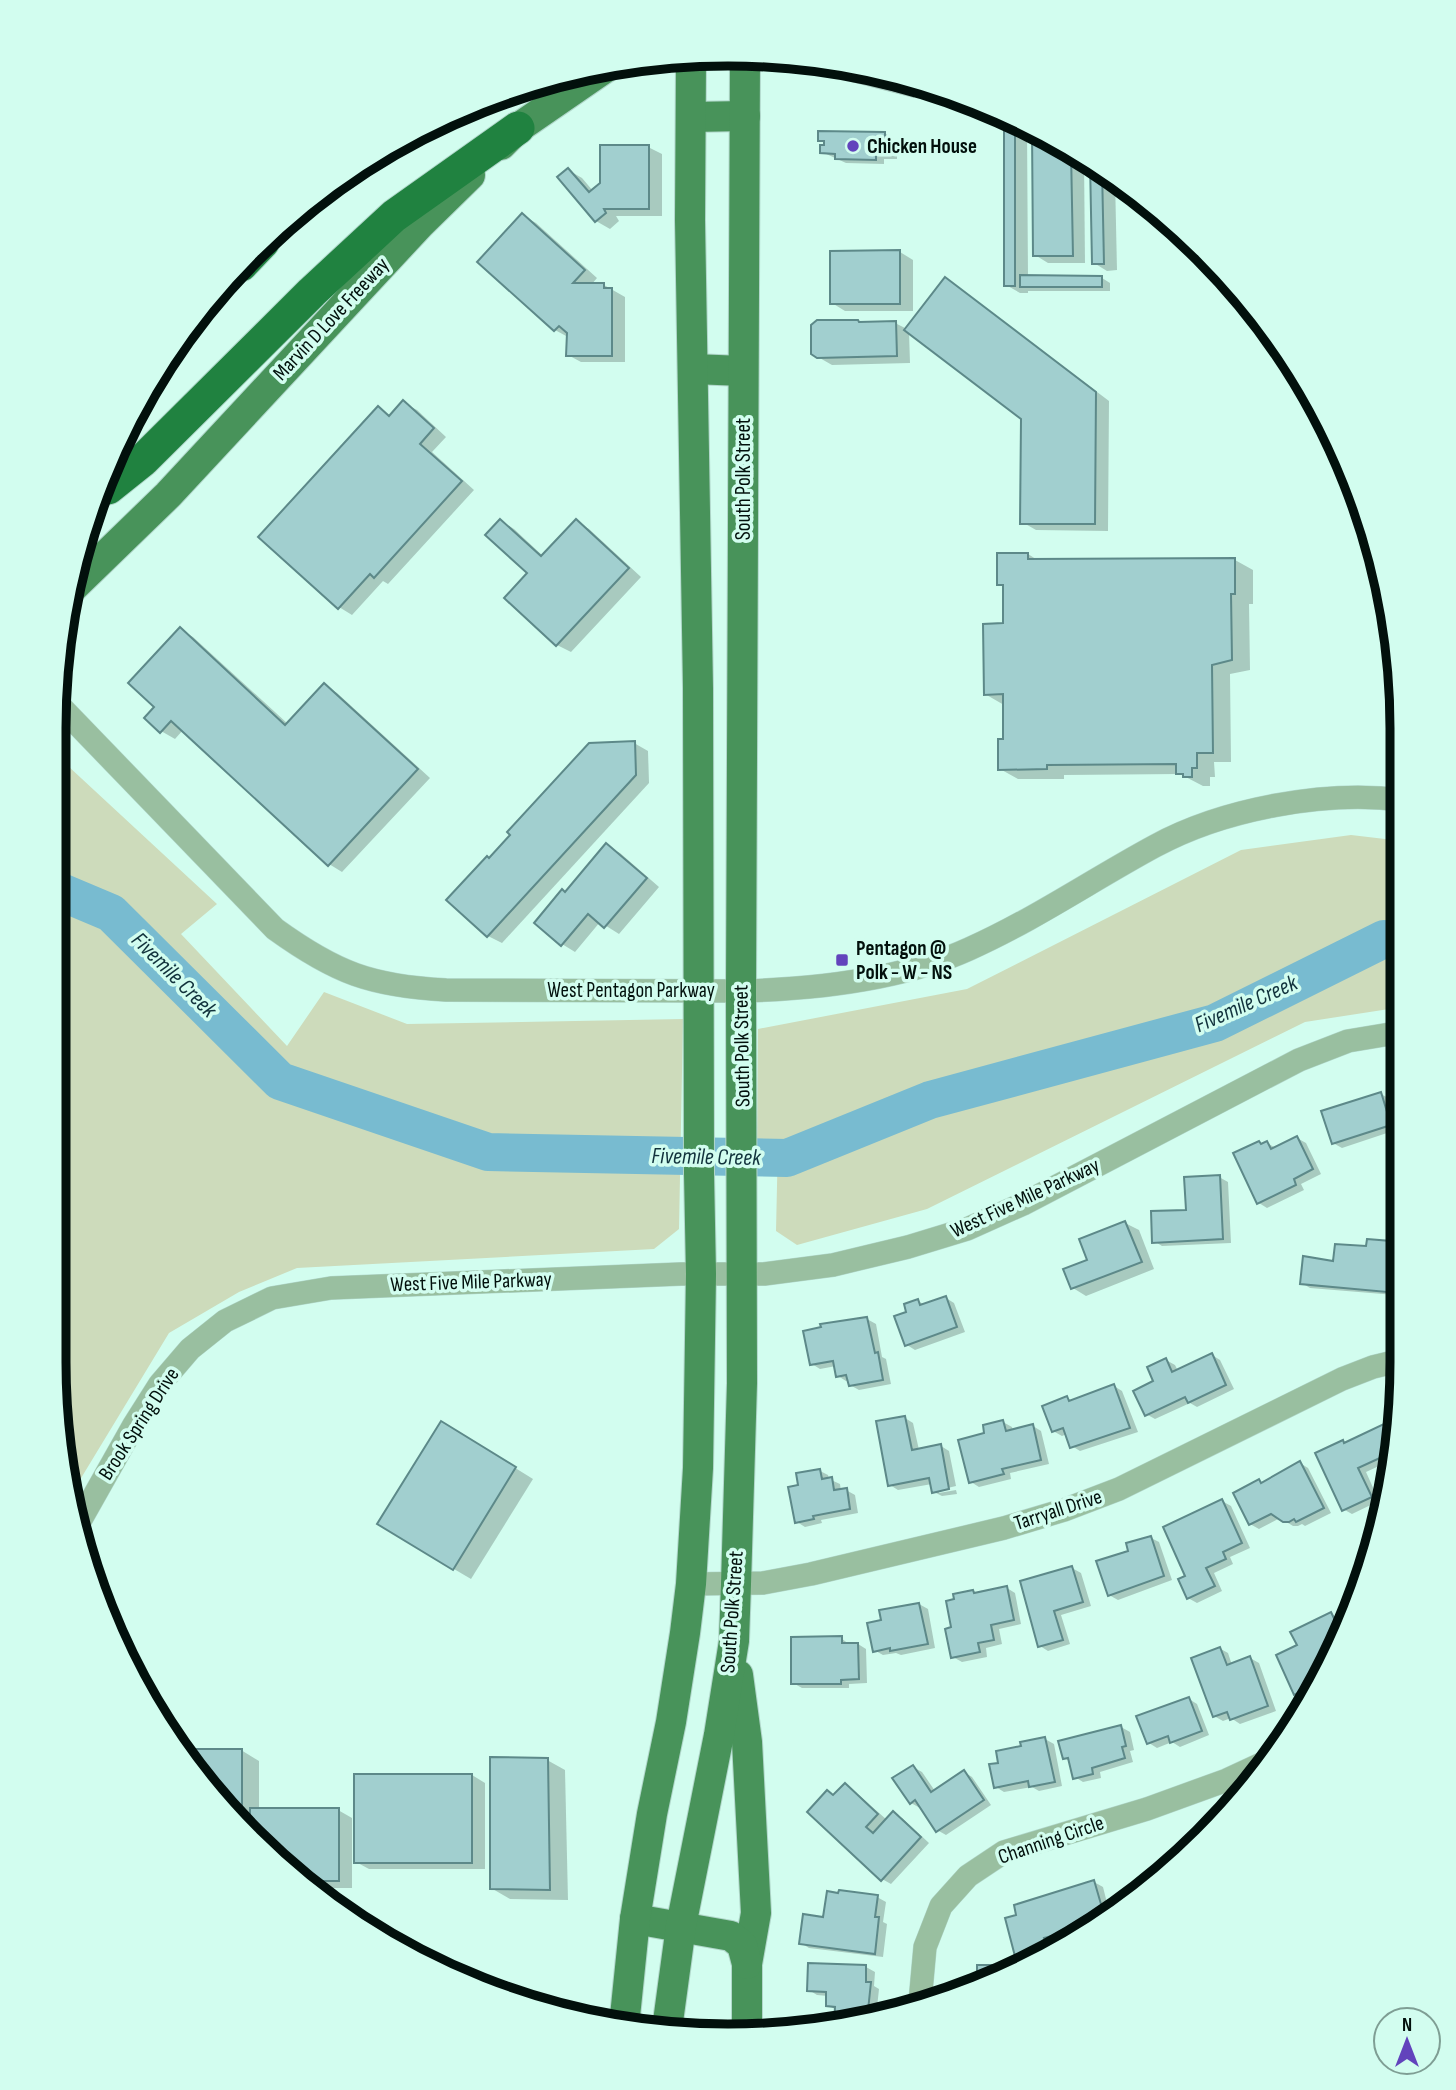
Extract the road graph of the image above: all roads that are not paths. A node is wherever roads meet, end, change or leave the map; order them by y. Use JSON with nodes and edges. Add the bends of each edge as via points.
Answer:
{"nodes":[{"id":1,"x":745,"y":67,"type":"edge"},
{"id":2,"x":691,"y":68,"type":"edge"},
{"id":3,"x":584,"y":83,"type":"edge"},
{"id":4,"x":745,"y":116,"type":"junction"},
{"id":5,"x":691,"y":117,"type":"junction"},
{"id":6,"x":518,"y":128,"type":"junction"},
{"id":7,"x":693,"y":369,"type":"junction"},
{"id":8,"x":743,"y":371,"type":"junction"},
{"id":9,"x":114,"y":483,"type":"edge"},
{"id":10,"x":84,"y":576,"type":"edge"},
{"id":11,"x":743,"y":686,"type":"junction"},
{"id":12,"x":698,"y":688,"type":"junction"},
{"id":13,"x":67,"y":713,"type":"edge"},
{"id":14,"x":1390,"y":798,"type":"edge"},
{"id":15,"x":741,"y":990,"type":"junction"},
{"id":16,"x":699,"y":991,"type":"junction"},
{"id":17,"x":1390,"y":1034,"type":"edge"},
{"id":18,"x":701,"y":1274,"type":"junction"},
{"id":19,"x":742,"y":1274,"type":"junction"},
{"id":20,"x":331,"y":1288,"type":"joint"},
{"id":21,"x":1390,"y":1363,"type":"edge"},
{"id":22,"x":84,"y":1513,"type":"edge"},
{"id":23,"x":691,"y":1584,"type":"junction"},
{"id":24,"x":736,"y":1584,"type":"junction"},
{"id":25,"x":734,"y":1641,"type":"junction"},
{"id":26,"x":1249,"y":1770,"type":"edge"},
{"id":27,"x":635,"y":1919,"type":"junction"},
{"id":28,"x":681,"y":1926,"type":"junction"},
{"id":29,"x":747,"y":1964,"type":"junction"},
{"id":30,"x":921,"y":1994,"type":"edge"},
{"id":31,"x":625,"y":2015,"type":"edge"},
{"id":32,"x":668,"y":2020,"type":"edge"},
{"id":33,"x":747,"y":2023,"type":"edge"}],
"edges":[{"from":1,"to":4,"type":"main road","name":"South Polk Street"},
{"from":2,"to":5,"type":"main road","name":"South Polk Street"},
{"from":3,"to":6,"type":"main road","name":"Marvin D Love Freeway"},
{"from":4,"to":5,"type":"main road"},
{"from":4,"to":8,"type":"main road","name":"South Polk Street"},
{"from":5,"to":7,"type":"main road","name":"South Polk Street"},
{"from":6,"to":9,"type":"highway","via":[[394,216]]},
{"from":6,"to":10,"type":"main road","name":"Marvin D Love Freeway","via":[[420,224],[168,495]]},
{"from":7,"to":8,"type":"main road"},
{"from":7,"to":12,"type":"main road","name":"South Polk Street"},
{"from":8,"to":11,"type":"main road","name":"South Polk Street"},
{"from":11,"to":12,"type":"main road"},
{"from":11,"to":15,"type":"main road","name":"South Polk Street"},
{"from":12,"to":16,"type":"main road","name":"South Polk Street"},
{"from":13,"to":16,"type":"street","name":"West Pentagon Parkway","via":[[275,929],[339,969],[408,988]]},
{"from":14,"to":15,"type":"street","name":"West Pentagon Parkway","via":[[1296,803],[1198,827],[1157,845],[1000,934],[928,964],[853,982]]},
{"from":15,"to":16,"type":"street","name":"West Pentagon Parkway"},
{"from":15,"to":19,"type":"main road","name":"South Polk Street"},
{"from":16,"to":18,"type":"main road","name":"South Polk Street"},
{"from":17,"to":19,"type":"street","name":"West Five Mile Parkway","via":[[1348,1041],[1299,1060],[967,1229],[834,1265]]},
{"from":18,"to":19,"type":"street","name":"West Five Mile Parkway"},
{"from":18,"to":20,"type":"street","name":"West Five Mile Parkway"},
{"from":18,"to":23,"type":"main road","name":"South Polk Street"},
{"from":19,"to":24,"type":"main road","name":"South Polk Street"},
{"from":20,"to":22,"type":"street","name":"Brook Spring Drive","via":[[272,1298],[225,1321],[190,1349],[160,1384]]},
{"from":21,"to":24,"type":"street","name":"Tarryall Drive","via":[[1342,1378],[1119,1489],[1064,1510],[811,1574]]},
{"from":23,"to":24,"type":"street","name":"Tarryall Drive"},
{"from":23,"to":27,"type":"main road","name":"South Polk Street"},
{"from":24,"to":25,"type":"main road","name":"South Polk Street"},
{"from":25,"to":28,"type":"main road","name":"South Polk Street"},
{"from":25,"to":29,"type":"main road","via":[[747,1742],[756,1913]]},
{"from":26,"to":30,"type":"street","name":"Channing Circle","via":[[1147,1809],[1004,1852],[968,1876],[942,1906],[925,1947]]},
{"from":27,"to":28,"type":"main road"},
{"from":27,"to":31,"type":"main road","name":"South Polk Street"},
{"from":28,"to":29,"type":"main road","via":[[731,1936],[742,1945]]},
{"from":28,"to":32,"type":"main road","name":"South Polk Street"},
{"from":29,"to":33,"type":"main road"}]}
